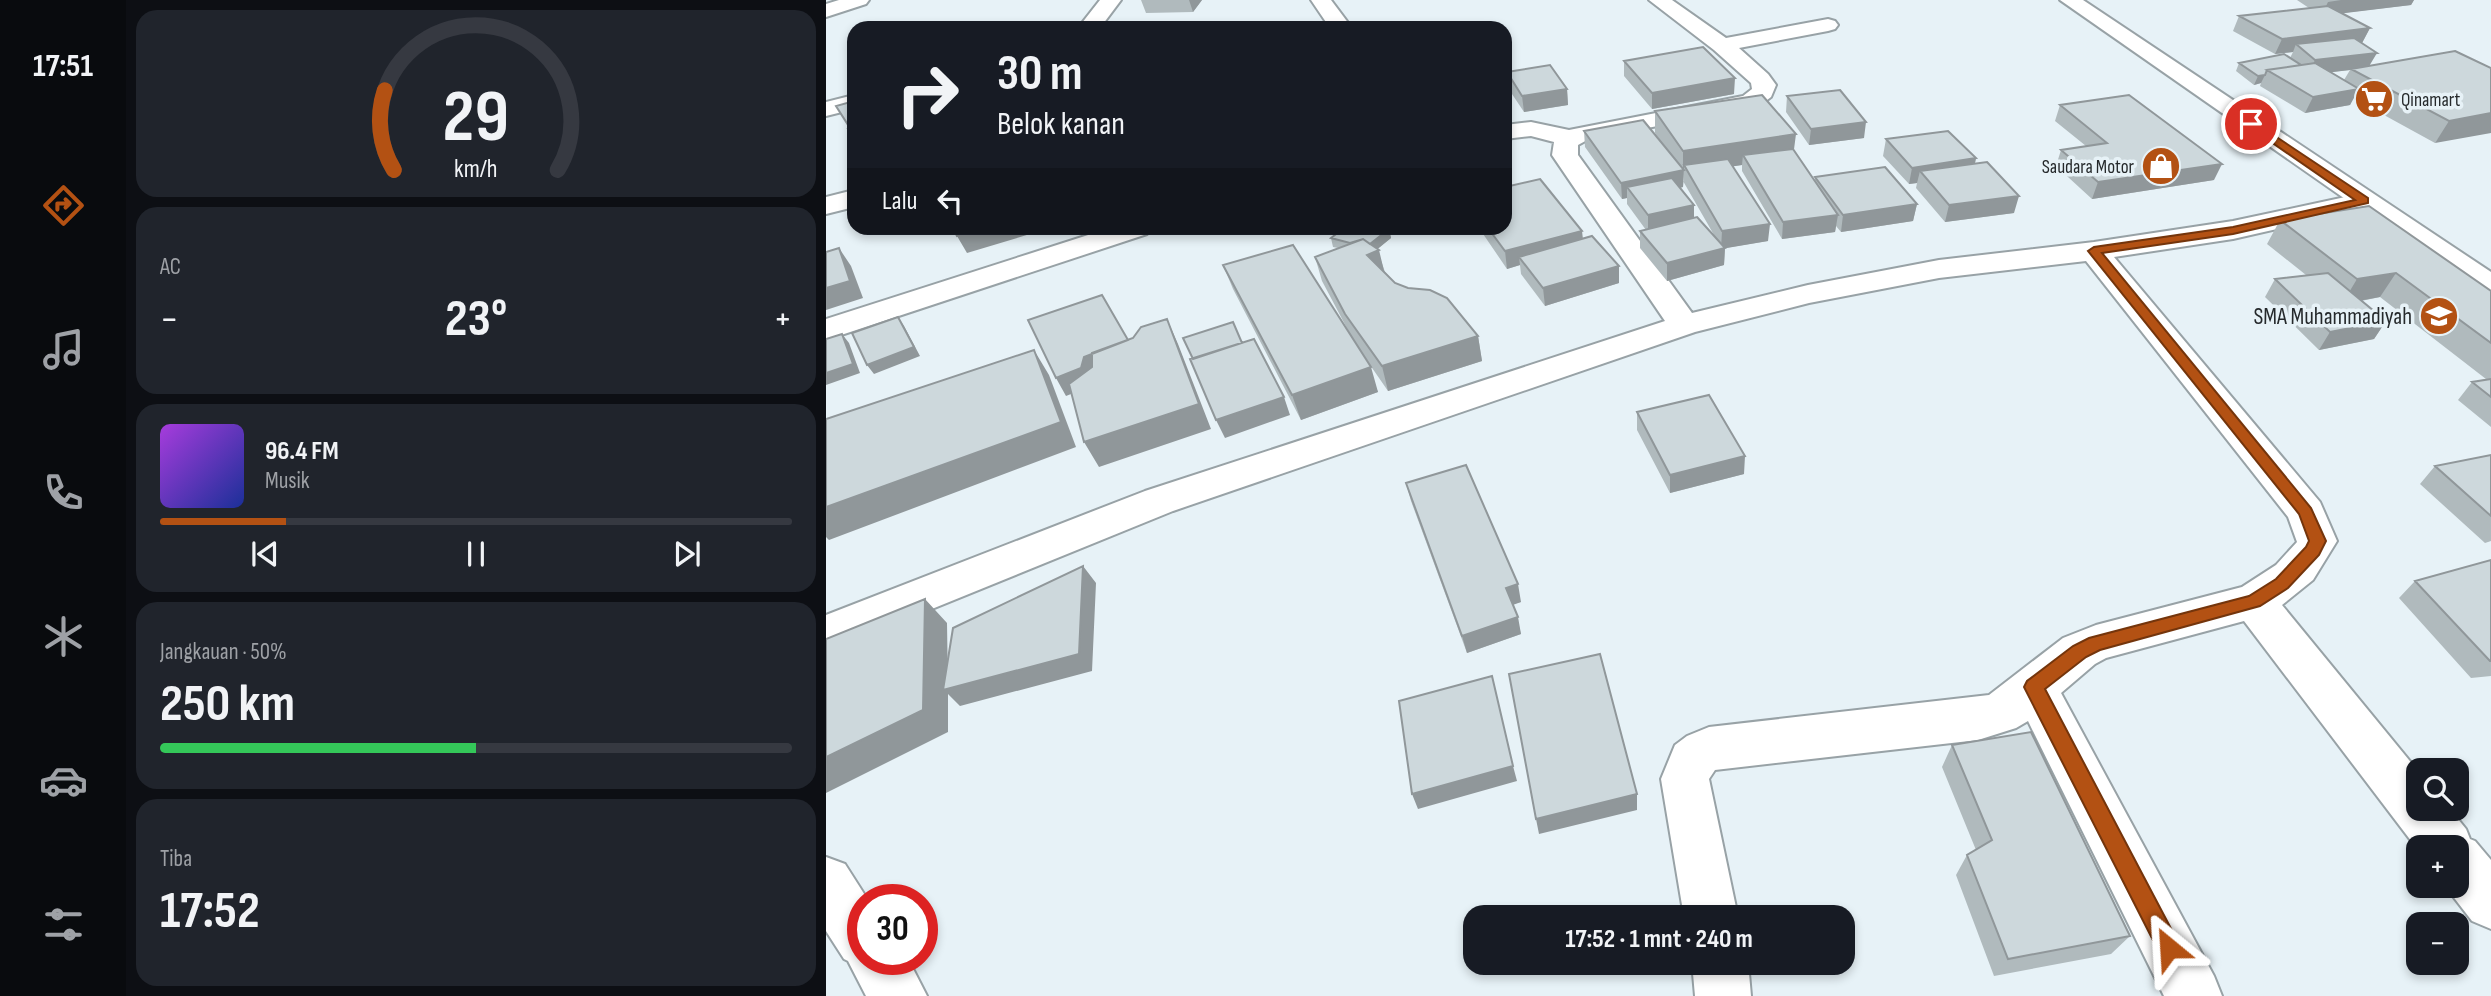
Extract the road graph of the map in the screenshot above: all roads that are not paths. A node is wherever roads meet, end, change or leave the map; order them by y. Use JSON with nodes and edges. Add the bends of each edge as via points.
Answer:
{"nodes":[{"id":1,"x":859,"y":0,"type":"edge"},
{"id":2,"x":1111,"y":0,"type":"edge"},
{"id":3,"x":1321,"y":0,"type":"edge"},
{"id":4,"x":1659,"y":0,"type":"edge"},
{"id":5,"x":2070,"y":0,"type":"edge"},
{"id":6,"x":826,"y":11,"type":"edge"},
{"id":7,"x":1094,"y":21,"type":"edge"},
{"id":8,"x":1336,"y":21,"type":"edge"},
{"id":9,"x":1828,"y":25,"type":"dead end"},
{"id":10,"x":1722,"y":45,"type":"junction"},
{"id":11,"x":847,"y":104,"type":"edge"},
{"id":12,"x":826,"y":109,"type":"edge"},
{"id":13,"x":1512,"y":131,"type":"edge"},
{"id":14,"x":1571,"y":138,"type":"junction"},
{"id":15,"x":847,"y":200,"type":"edge"},
{"id":16,"x":2364,"y":201,"type":"junction"},
{"id":17,"x":826,"y":206,"type":"edge"},
{"id":18,"x":1116,"y":235,"type":"edge"},
{"id":19,"x":2094,"y":251,"type":"junction"},
{"id":20,"x":2491,"y":286,"type":"edge"},
{"id":21,"x":1685,"y":325,"type":"junction"},
{"id":22,"x":826,"y":330,"type":"edge"},
{"id":23,"x":2253,"y":601,"type":"junction"},
{"id":24,"x":826,"y":634,"type":"edge"},
{"id":25,"x":2034,"y":687,"type":"junction"},
{"id":26,"x":2438,"y":835,"type":"edge"},
{"id":27,"x":2469,"y":874,"type":"edge"},
{"id":28,"x":826,"y":883,"type":"edge"},
{"id":29,"x":2491,"y":902,"type":"edge"},
{"id":30,"x":1709,"y":905,"type":"edge"},
{"id":31,"x":847,"y":915,"type":"edge"},
{"id":32,"x":885,"y":975,"type":"edge"},
{"id":33,"x":1721,"y":975,"type":"edge"},
{"id":34,"x":899,"y":996,"type":"edge"},
{"id":35,"x":1723,"y":996,"type":"edge"},
{"id":36,"x":2194,"y":996,"type":"edge"}],
"edges":[{"from":1,"to":6,"type":"street"},
{"from":2,"to":7,"type":"street"},
{"from":3,"to":8,"type":"street"},
{"from":4,"to":10,"type":"street"},
{"from":5,"to":16,"type":"street"},
{"from":9,"to":10,"type":"street"},
{"from":10,"to":14,"type":"street","via":[[1764,85],[1758,98]]},
{"from":11,"to":12,"type":"street"},
{"from":13,"to":14,"type":"street","via":[[1531,129]]},
{"from":14,"to":21,"type":"street","via":[[1565,155]]},
{"from":15,"to":17,"type":"street"},
{"from":16,"to":19,"type":"street","via":[[2233,230]]},
{"from":16,"to":20,"type":"street"},
{"from":18,"to":22,"type":"street"},
{"from":19,"to":21,"type":"street","via":[[1939,269],[1808,294]]},
{"from":19,"to":23,"type":"street","via":[[2306,512],[2317,541],[2313,551],[2282,584]]},
{"from":21,"to":24,"type":"street","via":[[1159,501]]},
{"from":23,"to":25,"type":"street","via":[[2096,643]]},
{"from":23,"to":26,"type":"street"},
{"from":25,"to":30,"type":"street","via":[[2000,713],[1978,719],[1696,754],[1686,765],[1685,779]]},
{"from":25,"to":36,"type":"street"},
{"from":27,"to":29,"type":"street"},
{"from":28,"to":31,"type":"street"},
{"from":32,"to":34,"type":"street"},
{"from":33,"to":35,"type":"street"}]}
